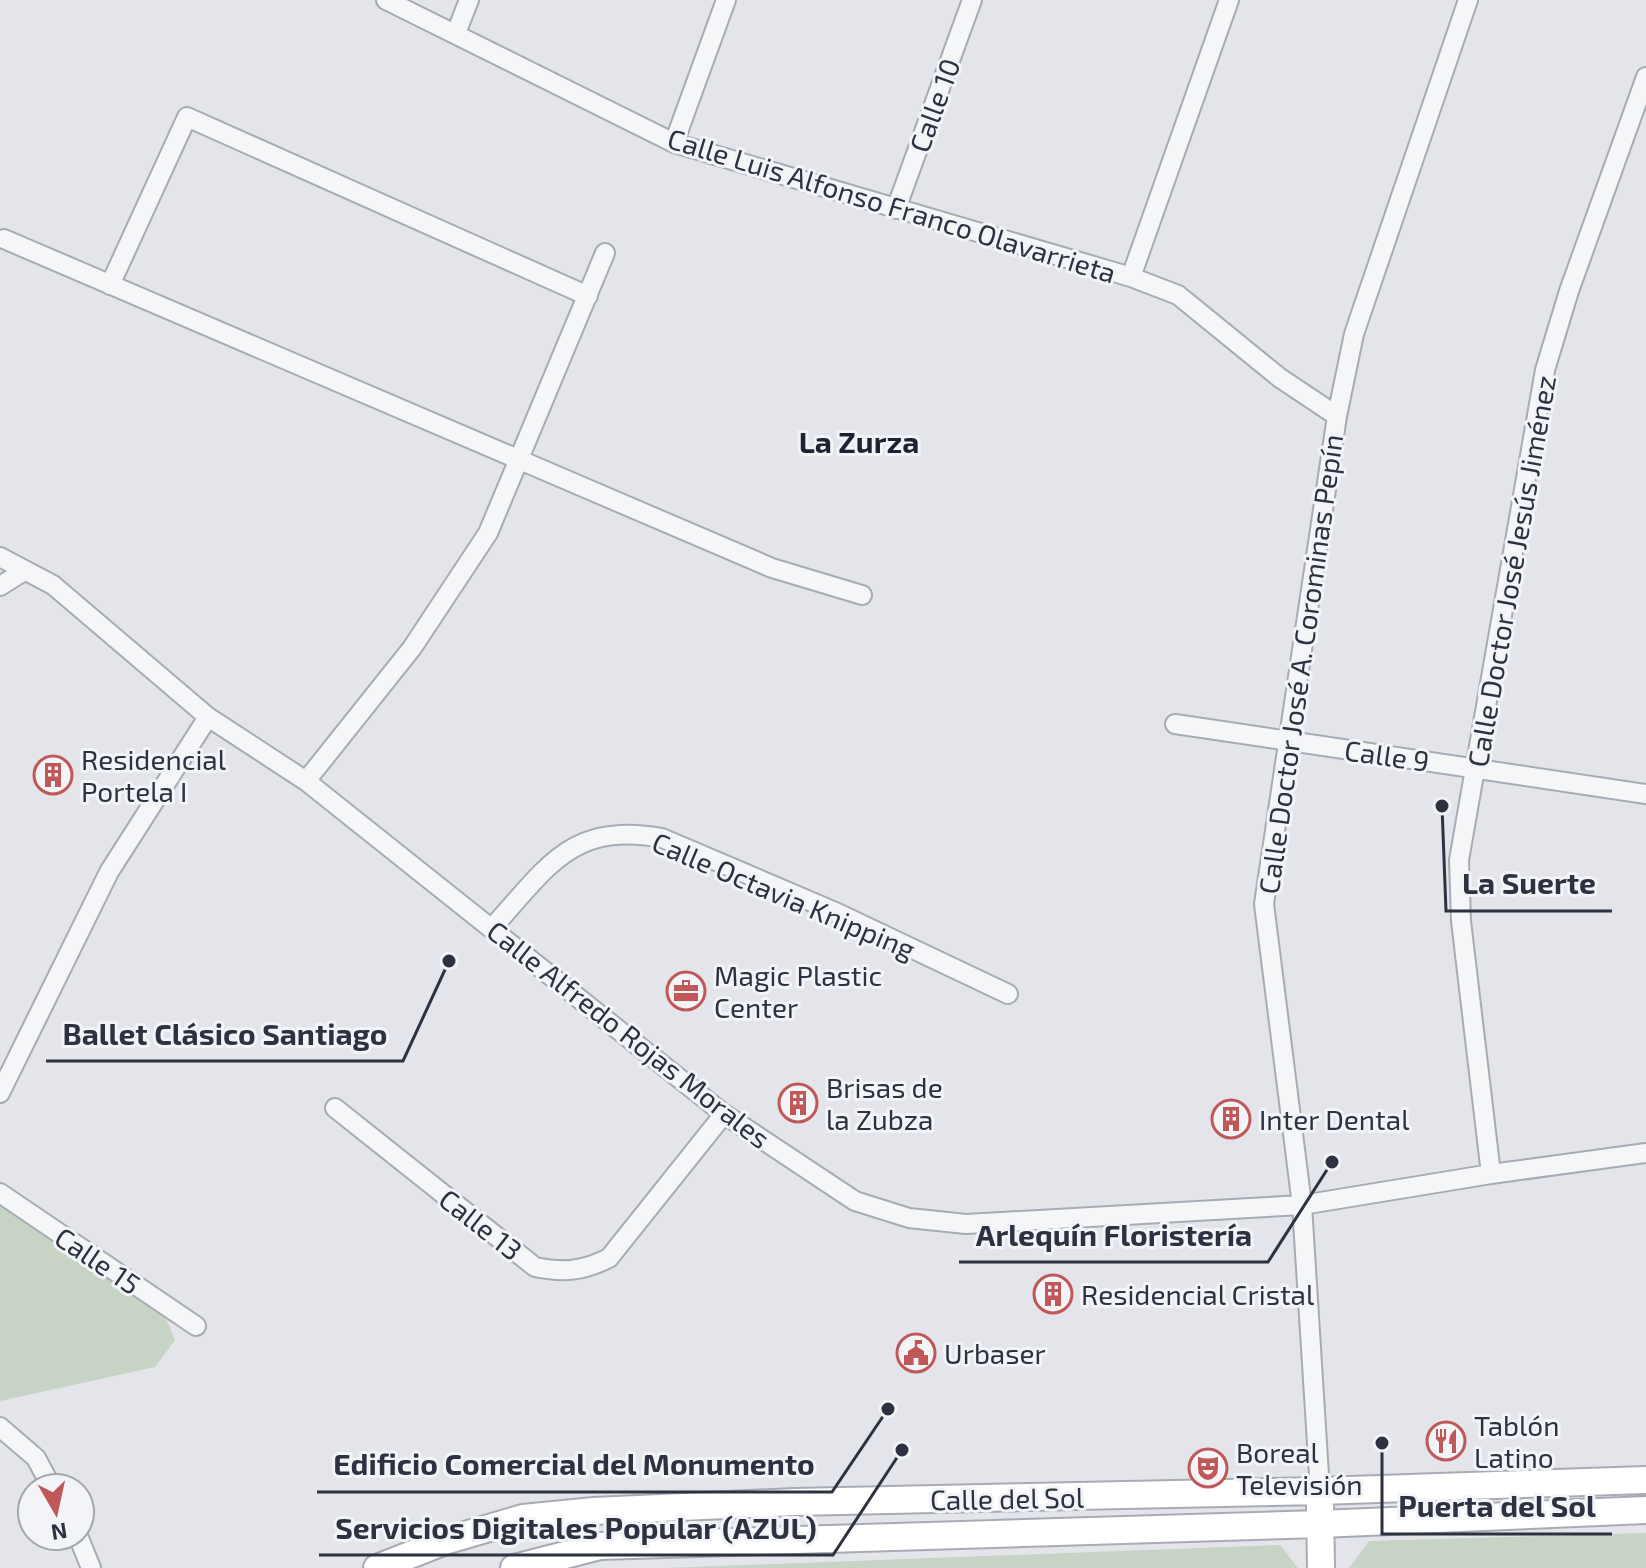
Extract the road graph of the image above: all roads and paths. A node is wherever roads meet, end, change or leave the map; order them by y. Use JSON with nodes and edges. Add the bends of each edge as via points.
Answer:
{"nodes":[{"id":1,"x":386,"y":0,"type":"edge"},
{"id":2,"x":469,"y":0,"type":"edge"},
{"id":3,"x":726,"y":0,"type":"edge"},
{"id":4,"x":972,"y":0,"type":"edge"},
{"id":5,"x":1229,"y":0,"type":"edge"},
{"id":6,"x":1468,"y":0,"type":"edge"},
{"id":7,"x":456,"y":33,"type":"junction"},
{"id":8,"x":1646,"y":77,"type":"edge"},
{"id":9,"x":674,"y":143,"type":"junction"},
{"id":10,"x":896,"y":209,"type":"junction"},
{"id":11,"x":4,"y":239,"type":"dead end"},
{"id":12,"x":605,"y":253,"type":"dead end"},
{"id":13,"x":1131,"y":277,"type":"junction"},
{"id":14,"x":110,"y":285,"type":"junction"},
{"id":15,"x":588,"y":296,"type":"junction"},
{"id":16,"x":1337,"y":416,"type":"junction"},
{"id":17,"x":517,"y":458,"type":"junction"},
{"id":18,"x":0,"y":557,"type":"edge"},
{"id":19,"x":24,"y":571,"type":"junction"},
{"id":20,"x":0,"y":586,"type":"edge"},
{"id":21,"x":862,"y":595,"type":"dead end"},
{"id":22,"x":208,"y":717,"type":"junction"},
{"id":23,"x":1175,"y":724,"type":"dead end"},
{"id":24,"x":1287,"y":741,"type":"junction"},
{"id":25,"x":1476,"y":768,"type":"junction"},
{"id":26,"x":306,"y":781,"type":"junction"},
{"id":27,"x":1646,"y":794,"type":"edge"},
{"id":28,"x":492,"y":928,"type":"junction"},
{"id":29,"x":1008,"y":994,"type":"dead end"},
{"id":30,"x":0,"y":1093,"type":"edge"},
{"id":31,"x":335,"y":1108,"type":"dead end"},
{"id":32,"x":724,"y":1114,"type":"junction"},
{"id":33,"x":1646,"y":1153,"type":"edge"},
{"id":34,"x":1491,"y":1174,"type":"junction"},
{"id":35,"x":0,"y":1193,"type":"edge"},
{"id":36,"x":1302,"y":1205,"type":"junction"},
{"id":37,"x":196,"y":1326,"type":"dead end"},
{"id":38,"x":0,"y":1427,"type":"edge"},
{"id":39,"x":43,"y":1472,"type":"edge"},
{"id":40,"x":1646,"y":1480,"type":"edge"},
{"id":41,"x":1320,"y":1491,"type":"junction"},
{"id":42,"x":794,"y":1502,"type":"junction"},
{"id":43,"x":1646,"y":1510,"type":"edge"},
{"id":44,"x":1320,"y":1524,"type":"junction"},
{"id":45,"x":793,"y":1538,"type":"junction"},
{"id":46,"x":377,"y":1568,"type":"edge"},
{"id":47,"x":514,"y":1568,"type":"edge"},
{"id":48,"x":1321,"y":1568,"type":"edge"}],
"edges":[{"from":1,"to":7,"type":"street","name":"Calle Luis Alfonso Franco Olavarrieta"},
{"from":2,"to":7,"type":"street"},
{"from":3,"to":9,"type":"street"},
{"from":4,"to":10,"type":"street","name":"Calle 10"},
{"from":5,"to":13,"type":"street"},
{"from":6,"to":16,"type":"street","name":"Calle Doctor José A. Corominas Pepín","via":[[1362,307]]},
{"from":7,"to":9,"type":"street","name":"Calle Luis Alfonso Franco Olavarrieta"},
{"from":8,"to":25,"type":"street","name":"Calle Doctor José Jesús Jiménez","via":[[1545,370]]},
{"from":9,"to":10,"type":"street","name":"Calle Luis Alfonso Franco Olavarrieta"},
{"from":10,"to":13,"type":"street","name":"Calle Luis Alfonso Franco Olavarrieta"},
{"from":11,"to":14,"type":"street"},
{"from":12,"to":15,"type":"street"},
{"from":13,"to":16,"type":"street","name":"Calle Luis Alfonso Franco Olavarrieta","via":[[1178,295],[1280,378]]},
{"from":14,"to":15,"type":"street","via":[[187,117]]},
{"from":14,"to":17,"type":"street"},
{"from":15,"to":17,"type":"street"},
{"from":16,"to":24,"type":"street","name":"Calle Doctor José A. Corominas Pepín"},
{"from":17,"to":21,"type":"street","via":[[772,568]]},
{"from":17,"to":26,"type":"street","via":[[488,533],[412,648]]},
{"from":18,"to":19,"type":"street","name":"Calle Alfredo Rojas Morales"},
{"from":19,"to":20,"type":"street"},
{"from":19,"to":22,"type":"street","name":"Calle Alfredo Rojas Morales","via":[[53,585]]},
{"from":22,"to":26,"type":"street","name":"Calle Alfredo Rojas Morales"},
{"from":22,"to":30,"type":"street","via":[[109,872]]},
{"from":23,"to":24,"type":"street","name":"Calle 9"},
{"from":24,"to":25,"type":"street","name":"Calle 9"},
{"from":24,"to":36,"type":"street","name":"Calle Doctor José A. Corominas Pepín","via":[[1264,904]]},
{"from":25,"to":27,"type":"street","name":"Calle 9"},
{"from":25,"to":34,"type":"street","name":"Calle Doctor José Jesús Jiménez","via":[[1459,860]]},
{"from":26,"to":28,"type":"street","name":"Calle Alfredo Rojas Morales"},
{"from":28,"to":29,"type":"street","name":"Calle Octavia Knipping","via":[[554,860],[597,837],[637,833],[662,838],[833,911]]},
{"from":28,"to":32,"type":"street","name":"Calle Alfredo Rojas Morales"},
{"from":31,"to":32,"type":"street","name":"Calle 13","via":[[535,1267],[561,1272],[587,1269],[609,1258]]},
{"from":32,"to":36,"type":"street","name":"Calle Alfredo Rojas Morales","via":[[855,1201],[923,1221],[966,1224]]},
{"from":33,"to":34,"type":"street","name":"Calle Alfredo Rojas Morales"},
{"from":34,"to":36,"type":"street","name":"Calle Alfredo Rojas Morales"},
{"from":35,"to":37,"type":"street","name":"Calle 15"},
{"from":36,"to":41,"type":"street","name":"Calle Doctor José A. Corominas Pepín"},
{"from":38,"to":39,"type":"street","via":[[36,1458]]},
{"from":40,"to":41,"type":"main road","name":"Calle del Sol"},
{"from":41,"to":42,"type":"main road","name":"Calle del Sol"},
{"from":41,"to":44,"type":"main road"},
{"from":42,"to":45,"type":"main road"},
{"from":42,"to":46,"type":"main road","name":"Calle del Sol","via":[[523,1518]]},
{"from":43,"to":44,"type":"main road","name":"Calle del Sol"},
{"from":44,"to":45,"type":"main road","name":"Calle del Sol"},
{"from":44,"to":48,"type":"main road"},
{"from":45,"to":47,"type":"main road","name":"Calle del Sol","via":[[600,1546]]}]}
